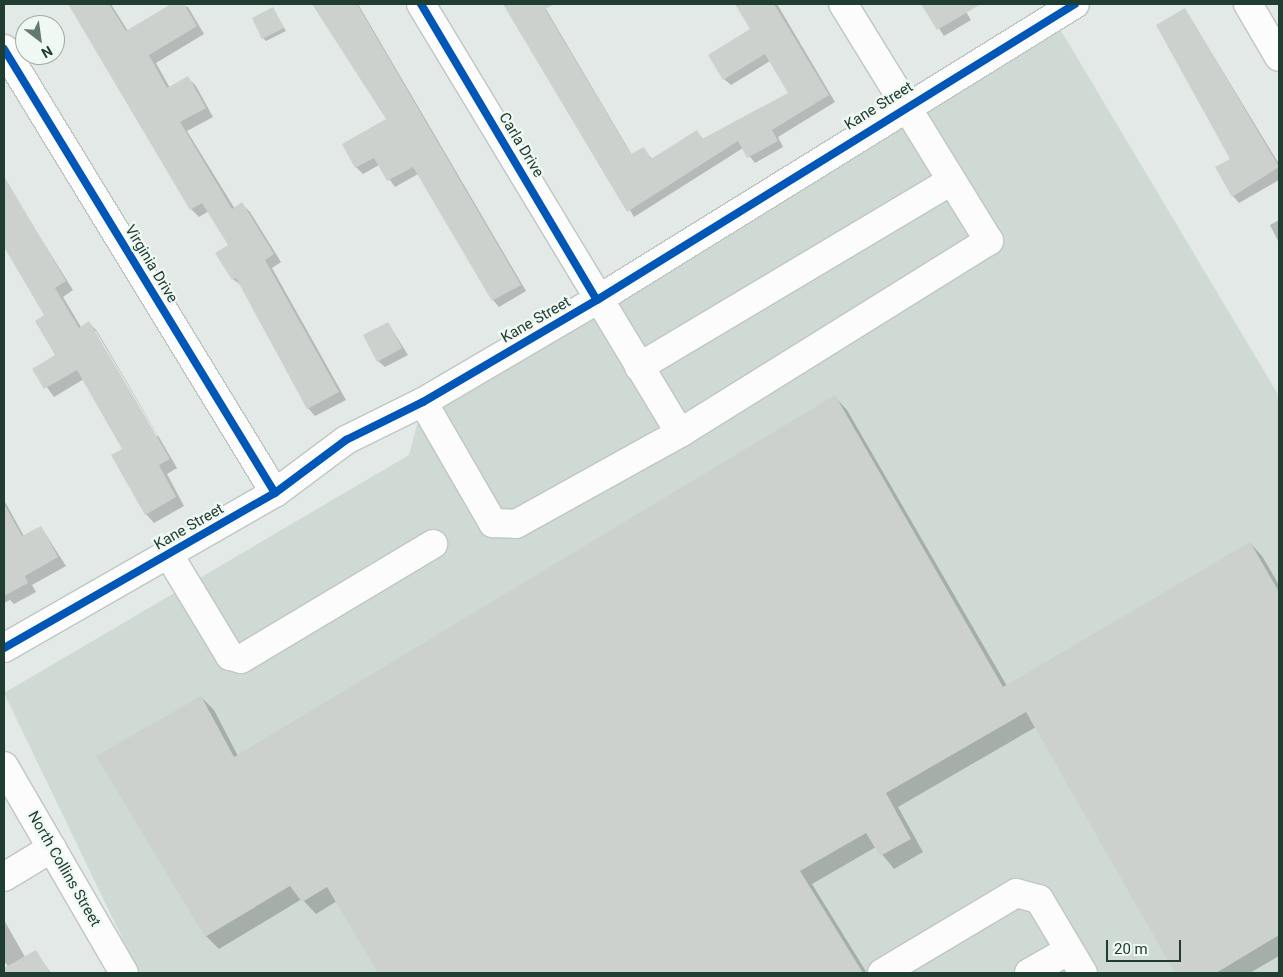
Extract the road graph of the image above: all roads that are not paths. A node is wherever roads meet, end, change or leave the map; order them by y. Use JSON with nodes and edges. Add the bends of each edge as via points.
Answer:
{"nodes":[{"id":1,"x":421,"y":4,"type":"edge"},
{"id":2,"x":843,"y":4,"type":"edge"},
{"id":3,"x":1075,"y":4,"type":"edge"},
{"id":4,"x":1248,"y":4,"type":"edge"},
{"id":5,"x":4,"y":49,"type":"edge"},
{"id":6,"x":1279,"y":57,"type":"edge"},
{"id":7,"x":904,"y":106,"type":"junction"},
{"id":8,"x":951,"y":181,"type":"junction"},
{"id":9,"x":597,"y":300,"type":"junction"},
{"id":10,"x":638,"y":367,"type":"junction"},
{"id":11,"x":423,"y":402,"type":"junction"},
{"id":12,"x":680,"y":433,"type":"junction"},
{"id":13,"x":275,"y":493,"type":"junction"},
{"id":14,"x":433,"y":544,"type":"dead end"},
{"id":15,"x":169,"y":555,"type":"junction"},
{"id":16,"x":4,"y":648,"type":"edge"},
{"id":17,"x":4,"y":766,"type":"edge"},
{"id":18,"x":52,"y":848,"type":"junction"},
{"id":19,"x":4,"y":876,"type":"edge"},
{"id":20,"x":1069,"y":950,"type":"junction"},
{"id":21,"x":124,"y":973,"type":"edge"},
{"id":22,"x":882,"y":973,"type":"edge"},
{"id":23,"x":1029,"y":973,"type":"edge"},
{"id":24,"x":1083,"y":973,"type":"edge"}],
"edges":[{"from":1,"to":9,"type":"street","name":"Carla Drive"},
{"from":2,"to":7,"type":"street"},
{"from":3,"to":7,"type":"street","name":"Kane Street"},
{"from":4,"to":6,"type":"street"},
{"from":5,"to":13,"type":"street","name":"Virginia Drive"},
{"from":7,"to":8,"type":"street"},
{"from":7,"to":9,"type":"street","name":"Kane Street"},
{"from":8,"to":10,"type":"street"},
{"from":8,"to":12,"type":"street","via":[[989,241]]},
{"from":9,"to":10,"type":"street","name":"Carla Drive"},
{"from":9,"to":11,"type":"street","name":"Kane Street"},
{"from":10,"to":12,"type":"street","name":"Carla Drive"},
{"from":11,"to":12,"type":"street","via":[[493,523],[516,524]]},
{"from":11,"to":13,"type":"street","name":"Kane Street","via":[[346,440]]},
{"from":13,"to":15,"type":"street","name":"Kane Street"},
{"from":14,"to":15,"type":"street","via":[[241,659],[230,656]]},
{"from":15,"to":16,"type":"street","name":"Kane Street"},
{"from":17,"to":18,"type":"street","name":"North Collins Street"},
{"from":18,"to":19,"type":"street"},
{"from":18,"to":21,"type":"street","name":"North Collins Street"},
{"from":20,"to":22,"type":"street","via":[[1039,899],[1016,892]]},
{"from":20,"to":23,"type":"street"},
{"from":20,"to":24,"type":"street"}]}
